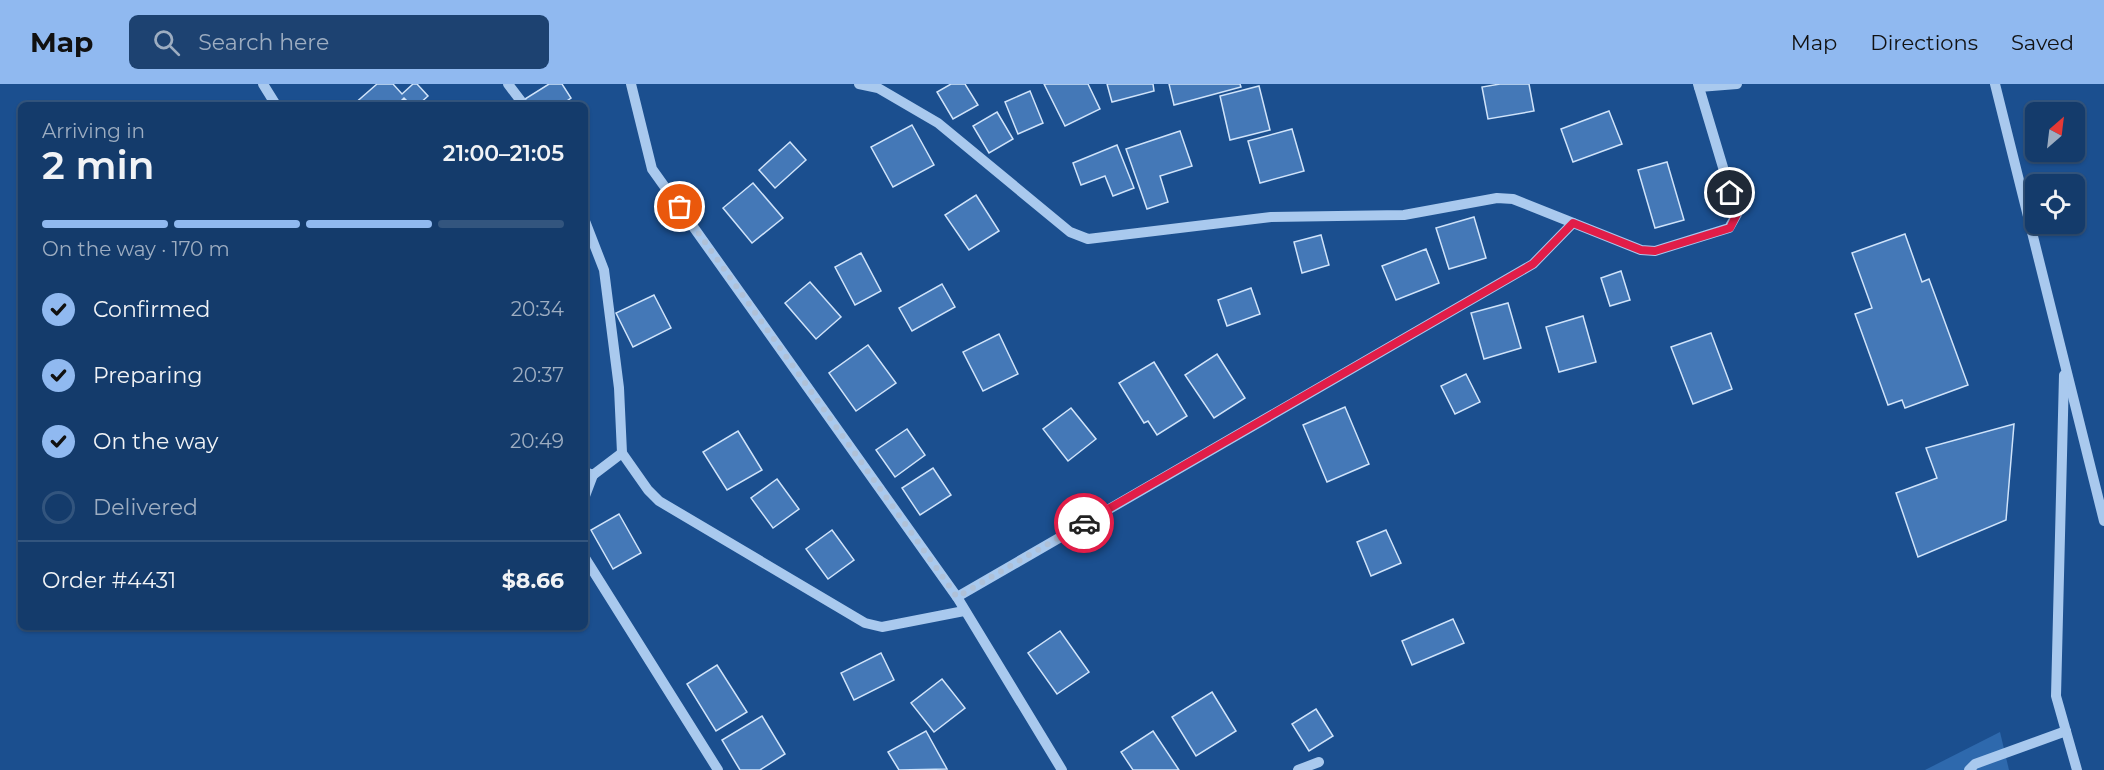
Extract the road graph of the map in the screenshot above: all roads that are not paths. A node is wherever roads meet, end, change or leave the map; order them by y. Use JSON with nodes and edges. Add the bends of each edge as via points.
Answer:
{"nodes":[{"id":1,"x":263,"y":84,"type":"edge"},
{"id":2,"x":508,"y":84,"type":"edge"},
{"id":3,"x":631,"y":84,"type":"edge"},
{"id":4,"x":859,"y":84,"type":"edge"},
{"id":5,"x":1737,"y":84,"type":"edge"},
{"id":6,"x":1995,"y":84,"type":"edge"},
{"id":7,"x":883,"y":86,"type":"edge"},
{"id":8,"x":1698,"y":86,"type":"edge"},
{"id":9,"x":274,"y":102,"type":"edge"},
{"id":10,"x":522,"y":102,"type":"edge"},
{"id":11,"x":1573,"y":223,"type":"junction"},
{"id":12,"x":588,"y":228,"type":"edge"},
{"id":13,"x":2064,"y":360,"type":"junction"},
{"id":14,"x":622,"y":453,"type":"junction"},
{"id":15,"x":589,"y":473,"type":"edge"},
{"id":16,"x":2104,"y":521,"type":"edge"},
{"id":17,"x":588,"y":563,"type":"edge"},
{"id":18,"x":957,"y":597,"type":"junction"},
{"id":19,"x":964,"y":611,"type":"junction"},
{"id":20,"x":2066,"y":731,"type":"junction"},
{"id":21,"x":1319,"y":762,"type":"dead end"},
{"id":22,"x":718,"y":770,"type":"edge"},
{"id":23,"x":1062,"y":770,"type":"edge"},
{"id":24,"x":1298,"y":770,"type":"edge"},
{"id":25,"x":1969,"y":770,"type":"edge"},
{"id":26,"x":2077,"y":770,"type":"edge"}],
"edges":[{"from":1,"to":9,"type":"street"},
{"from":2,"to":10,"type":"street"},
{"from":3,"to":18,"type":"street","via":[[652,169]]},
{"from":4,"to":7,"type":"street"},
{"from":5,"to":8,"type":"street"},
{"from":6,"to":13,"type":"street"},
{"from":7,"to":11,"type":"street","via":[[938,123],[1070,232],[1088,239],[1271,217],[1404,215],[1497,198],[1513,199]]},
{"from":8,"to":11,"type":"street","via":[[1737,214],[1730,228],[1655,251],[1641,250]]},
{"from":11,"to":18,"type":"street","via":[[1533,264]]},
{"from":12,"to":14,"type":"street","via":[[604,270],[619,388]]},
{"from":13,"to":16,"type":"street"},
{"from":13,"to":20,"type":"street","via":[[2056,696]]},
{"from":14,"to":15,"type":"street"},
{"from":14,"to":19,"type":"street","via":[[659,501],[865,623],[882,627]]},
{"from":17,"to":22,"type":"street"},
{"from":18,"to":19,"type":"street"},
{"from":19,"to":23,"type":"street"},
{"from":20,"to":25,"type":"street"},
{"from":20,"to":26,"type":"street"},
{"from":21,"to":24,"type":"street"}]}
